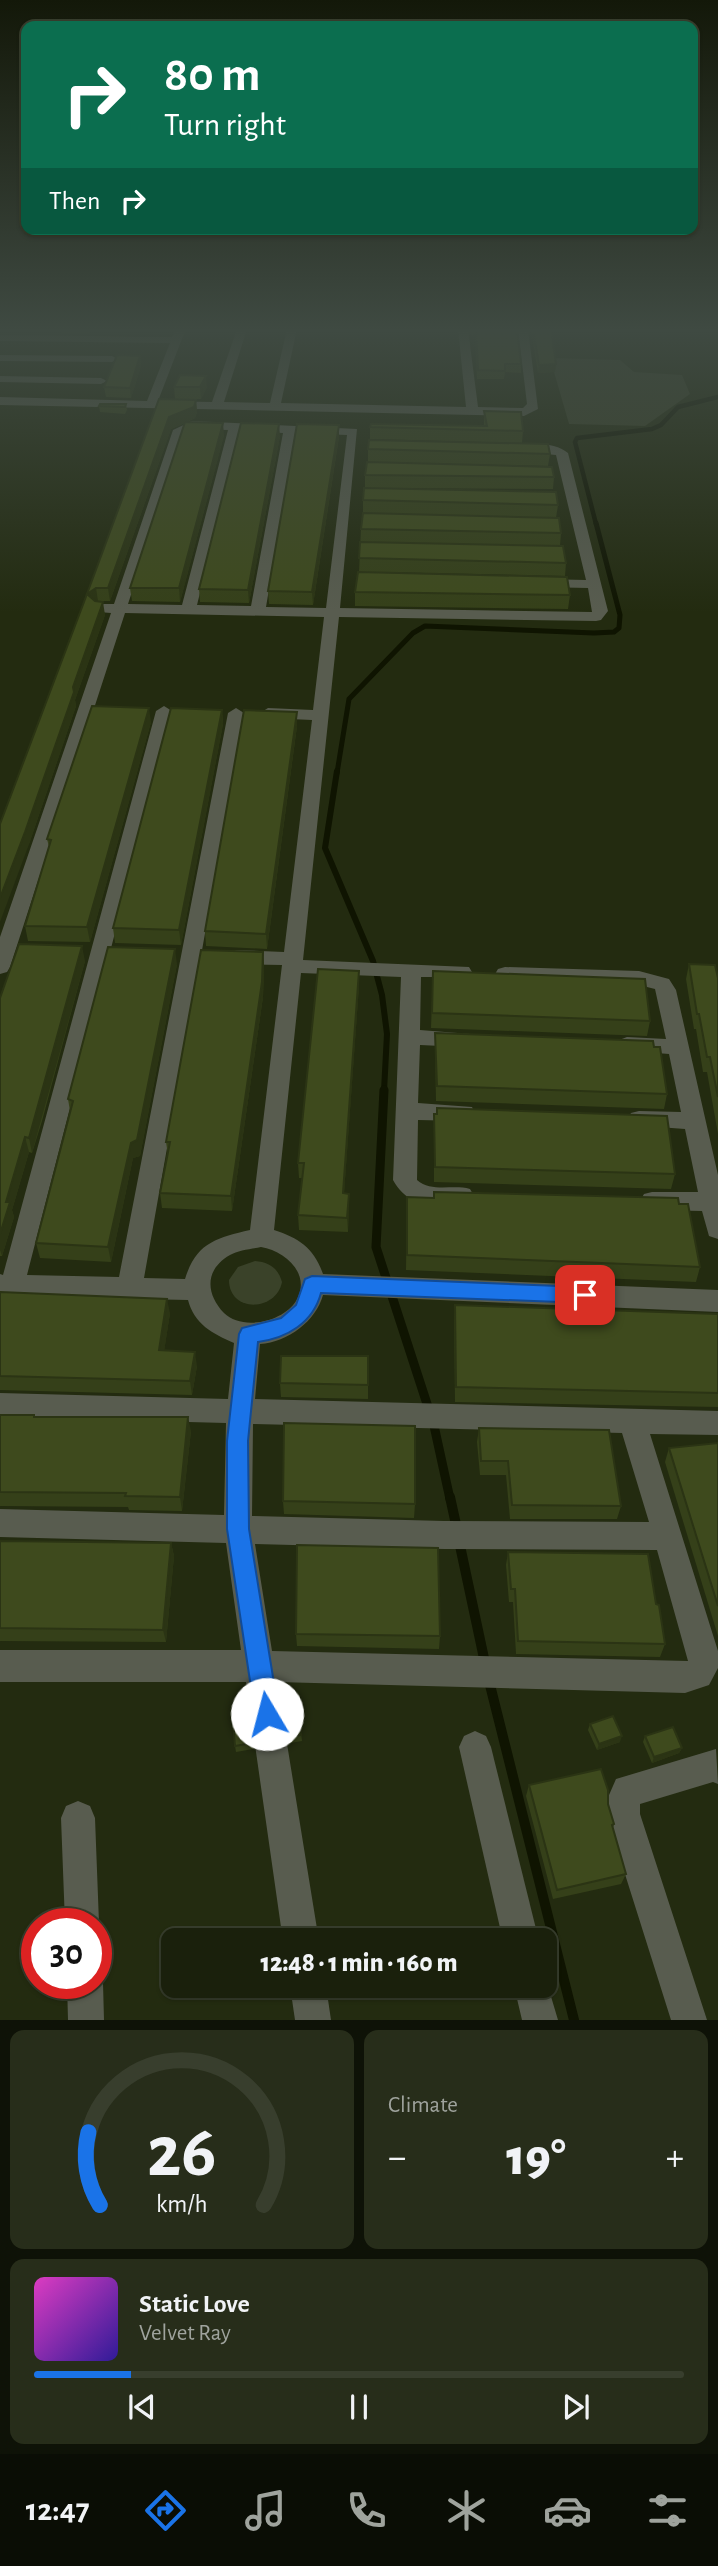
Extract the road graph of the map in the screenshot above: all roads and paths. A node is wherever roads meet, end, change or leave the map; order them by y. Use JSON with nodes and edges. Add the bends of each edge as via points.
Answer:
{"nodes":[{"id":1,"x":235,"y":426,"type":"junction"},
{"id":2,"x":290,"y":428,"type":"junction"},
{"id":3,"x":505,"y":448,"type":"edge"},
{"id":4,"x":526,"y":583,"type":"edge"},
{"id":5,"x":594,"y":584,"type":"junction"},
{"id":6,"x":98,"y":608,"type":"edge"},
{"id":7,"x":121,"y":608,"type":"junction"},
{"id":8,"x":188,"y":610,"type":"junction"},
{"id":9,"x":258,"y":611,"type":"junction"},
{"id":10,"x":332,"y":612,"type":"junction"},
{"id":11,"x":164,"y":711,"type":"dead end"},
{"id":12,"x":319,"y":715,"type":"junction"},
{"id":13,"x":33,"y":950,"type":"edge"},
{"id":14,"x":92,"y":952,"type":"junction"},
{"id":15,"x":125,"y":953,"type":"edge"},
{"id":16,"x":184,"y":955,"type":"junction"},
{"id":17,"x":3,"y":958,"type":"edge"},
{"id":18,"x":292,"y":963,"type":"junction"},
{"id":19,"x":411,"y":971,"type":"junction"},
{"id":20,"x":408,"y":1037,"type":"junction"},
{"id":21,"x":489,"y":1040,"type":"edge"},
{"id":22,"x":611,"y":1044,"type":"edge"},
{"id":23,"x":679,"y":1047,"type":"junction"},
{"id":24,"x":407,"y":1111,"type":"junction"},
{"id":25,"x":489,"y":1114,"type":"edge"},
{"id":26,"x":612,"y":1118,"type":"edge"},
{"id":27,"x":695,"y":1121,"type":"junction"},
{"id":28,"x":489,"y":1197,"type":"edge"},
{"id":29,"x":628,"y":1200,"type":"edge"},
{"id":30,"x":712,"y":1202,"type":"junction"},
{"id":31,"x":718,"y":1229,"type":"edge"},
{"id":32,"x":261,"y":1237,"type":"junction"},
{"id":33,"x":312,"y":1284,"type":"junction"},
{"id":34,"x":6,"y":1285,"type":"edge"},
{"id":35,"x":130,"y":1289,"type":"junction"},
{"id":36,"x":197,"y":1290,"type":"junction"},
{"id":37,"x":718,"y":1301,"type":"edge"},
{"id":38,"x":248,"y":1334,"type":"junction"},
{"id":39,"x":0,"y":1405,"type":"edge"},
{"id":40,"x":240,"y":1411,"type":"junction"},
{"id":41,"x":632,"y":1420,"type":"junction"},
{"id":42,"x":718,"y":1423,"type":"edge"},
{"id":43,"x":0,"y":1523,"type":"edge"},
{"id":44,"x":238,"y":1529,"type":"junction"},
{"id":45,"x":668,"y":1536,"type":"junction"},
{"id":46,"x":0,"y":1666,"type":"edge"},
{"id":47,"x":260,"y":1666,"type":"junction"},
{"id":48,"x":475,"y":1747,"type":"dead end"},
{"id":49,"x":718,"y":1768,"type":"edge"},
{"id":50,"x":78,"y":1818,"type":"dead end"},
{"id":51,"x":81,"y":1908,"type":"edge"},
{"id":52,"x":299,"y":1928,"type":"edge"},
{"id":53,"x":518,"y":1928,"type":"edge"},
{"id":54,"x":310,"y":1998,"type":"edge"},
{"id":55,"x":535,"y":1998,"type":"edge"},
{"id":56,"x":85,"y":1999,"type":"edge"},
{"id":57,"x":86,"y":2020,"type":"edge"},
{"id":58,"x":313,"y":2020,"type":"edge"},
{"id":59,"x":540,"y":2020,"type":"edge"},
{"id":60,"x":689,"y":2020,"type":"edge"}],
"edges":[{"from":1,"to":2,"type":"street"},
{"from":1,"to":7,"type":"street","via":[[179,430]]},
{"from":1,"to":8,"type":"street"},
{"from":2,"to":9,"type":"street"},
{"from":2,"to":10,"type":"street","via":[[353,432],[360,445],[342,578]]},
{"from":3,"to":5,"type":"street","via":[[561,450],[560,472],[573,525]]},
{"from":4,"to":5,"type":"street"},
{"from":5,"to":10,"type":"street","via":[[601,611],[596,617]]},
{"from":6,"to":7,"type":"street"},
{"from":7,"to":8,"type":"street"},
{"from":7,"to":17,"type":"street","via":[[94,709]]},
{"from":8,"to":9,"type":"street"},
{"from":9,"to":10,"type":"street"},
{"from":10,"to":12,"type":"street"},
{"from":11,"to":14,"type":"street"},
{"from":12,"to":16,"type":"street","via":[[230,712]]},
{"from":12,"to":18,"type":"street"},
{"from":13,"to":17,"type":"street"},
{"from":14,"to":15,"type":"street"},
{"from":14,"to":34,"type":"street"},
{"from":16,"to":18,"type":"street"},
{"from":16,"to":35,"type":"street"},
{"from":18,"to":19,"type":"street"},
{"from":18,"to":32,"type":"street"},
{"from":19,"to":20,"type":"street"},
{"from":19,"to":23,"type":"street","via":[[653,980],[666,990]]},
{"from":20,"to":21,"type":"street"},
{"from":20,"to":24,"type":"street"},
{"from":22,"to":23,"type":"street"},
{"from":23,"to":27,"type":"street"},
{"from":24,"to":25,"type":"street"},
{"from":24,"to":28,"type":"street","via":[[407,1188],[424,1195]]},
{"from":26,"to":27,"type":"street"},
{"from":27,"to":30,"type":"street"},
{"from":29,"to":30,"type":"street"},
{"from":30,"to":31,"type":"street"},
{"from":32,"to":33,"type":"street","via":[[296,1250],[307,1262]]},
{"from":32,"to":36,"type":"street","via":[[243,1238],[212,1254],[201,1267]]},
{"from":33,"to":37,"type":"street"},
{"from":33,"to":38,"type":"street","via":[[303,1311],[288,1324]]},
{"from":34,"to":35,"type":"street"},
{"from":35,"to":36,"type":"street"},
{"from":36,"to":38,"type":"street","via":[[203,1311],[215,1323]]},
{"from":38,"to":40,"type":"street"},
{"from":39,"to":40,"type":"street"},
{"from":40,"to":41,"type":"street"},
{"from":40,"to":44,"type":"street"},
{"from":41,"to":42,"type":"street"},
{"from":41,"to":45,"type":"street"},
{"from":43,"to":44,"type":"street"},
{"from":44,"to":45,"type":"street"},
{"from":44,"to":47,"type":"street"},
{"from":45,"to":47,"type":"street","via":[[703,1652],[704,1664],[698,1674]]},
{"from":46,"to":47,"type":"street"},
{"from":47,"to":52,"type":"street"},
{"from":48,"to":53,"type":"street"},
{"from":49,"to":60,"type":"street","via":[[628,1791],[623,1802]]},
{"from":50,"to":51,"type":"street"},
{"from":54,"to":58,"type":"street"},
{"from":55,"to":59,"type":"street"},
{"from":56,"to":57,"type":"street"}]}
